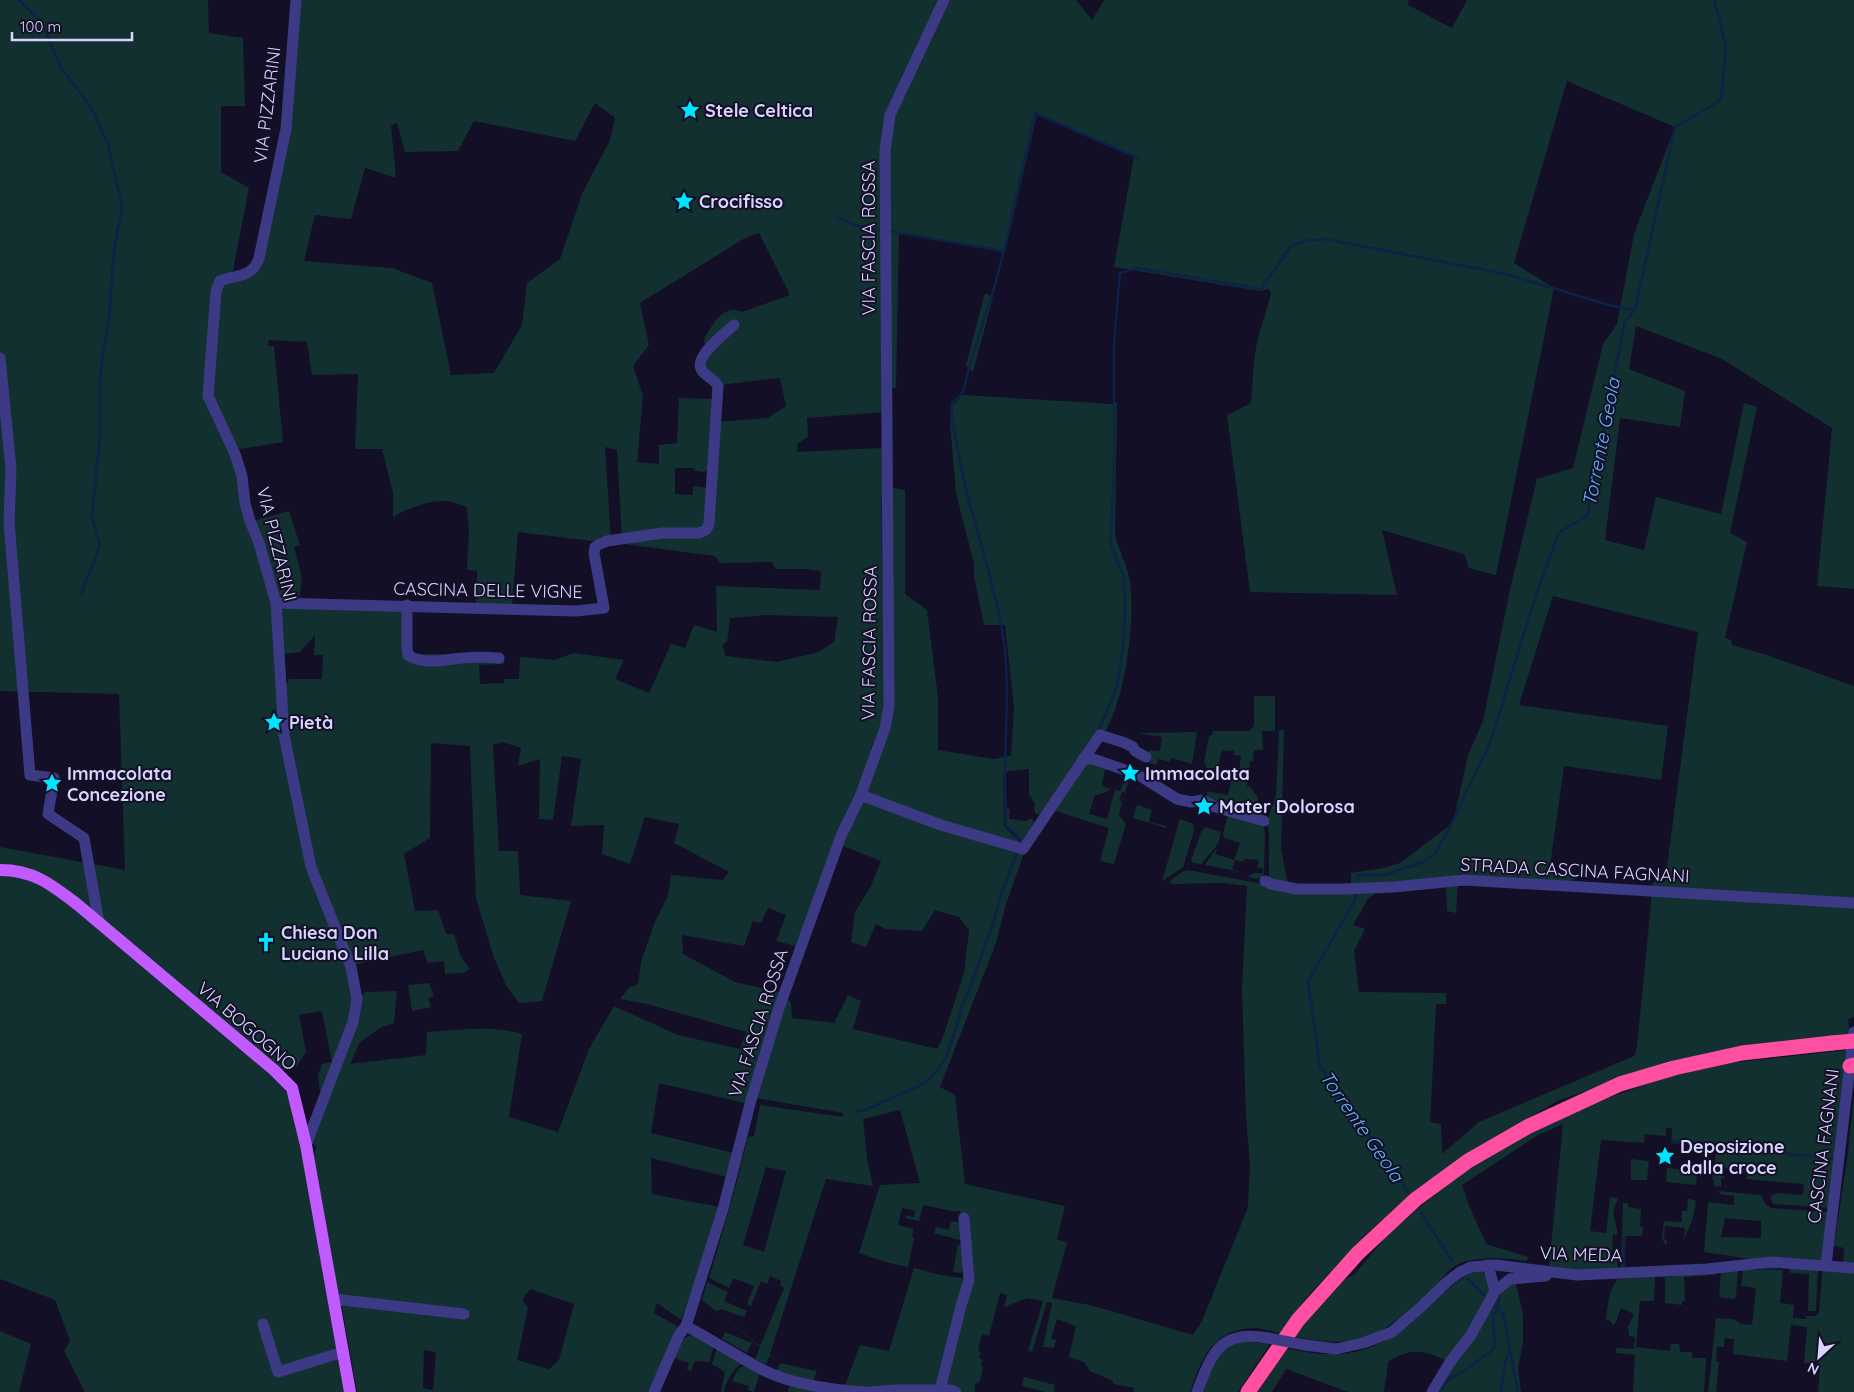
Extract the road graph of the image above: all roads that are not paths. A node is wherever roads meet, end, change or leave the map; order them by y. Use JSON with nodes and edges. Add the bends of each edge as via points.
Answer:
{"nodes":[{"id":1,"x":296,"y":0,"type":"edge"},
{"id":2,"x":944,"y":0,"type":"edge"},
{"id":3,"x":734,"y":325,"type":"dead end"},
{"id":4,"x":0,"y":358,"type":"edge"},
{"id":5,"x":276,"y":603,"type":"junction"},
{"id":6,"x":407,"y":605,"type":"junction"},
{"id":7,"x":499,"y":658,"type":"dead end"},
{"id":8,"x":1146,"y":757,"type":"dead end"},
{"id":9,"x":1083,"y":759,"type":"junction"},
{"id":10,"x":1131,"y":772,"type":"dead end"},
{"id":11,"x":1142,"y":777,"type":"dead end"},
{"id":12,"x":860,"y":797,"type":"junction"},
{"id":13,"x":1264,"y":821,"type":"dead end"},
{"id":14,"x":0,"y":870,"type":"edge"},
{"id":15,"x":1264,"y":881,"type":"dead end"},
{"id":16,"x":1854,"y":903,"type":"edge"},
{"id":17,"x":99,"y":923,"type":"junction"},
{"id":18,"x":1854,"y":1032,"type":"edge"},
{"id":19,"x":1854,"y":1041,"type":"edge"},
{"id":20,"x":1852,"y":1066,"type":"edge"},
{"id":21,"x":306,"y":1144,"type":"junction"},
{"id":22,"x":964,"y":1218,"type":"dead end"},
{"id":23,"x":1488,"y":1265,"type":"junction"},
{"id":24,"x":1826,"y":1265,"type":"junction"},
{"id":25,"x":1854,"y":1268,"type":"edge"},
{"id":26,"x":1562,"y":1274,"type":"junction"},
{"id":27,"x":1491,"y":1298,"type":"junction"},
{"id":28,"x":333,"y":1299,"type":"junction"},
{"id":29,"x":464,"y":1314,"type":"dead end"},
{"id":30,"x":262,"y":1324,"type":"dead end"},
{"id":31,"x":686,"y":1326,"type":"junction"},
{"id":32,"x":343,"y":1352,"type":"junction"},
{"id":33,"x":940,"y":1390,"type":"junction"},
{"id":34,"x":350,"y":1392,"type":"edge"},
{"id":35,"x":654,"y":1392,"type":"edge"},
{"id":36,"x":865,"y":1392,"type":"edge"},
{"id":37,"x":870,"y":1392,"type":"edge"},
{"id":38,"x":956,"y":1392,"type":"edge"},
{"id":39,"x":1197,"y":1392,"type":"edge"},
{"id":40,"x":1248,"y":1392,"type":"edge"},
{"id":41,"x":1432,"y":1392,"type":"edge"}],
"edges":[{"from":1,"to":5,"type":"street","name":"VIA PIZZARINI","via":[[286,129],[259,258],[256,268],[220,281],[216,291],[208,396],[240,469],[250,521]]},
{"from":2,"to":12,"type":"street","name":"VIA FASCIA ROSSA","via":[[890,115],[885,151],[889,706],[886,728]]},
{"from":3,"to":6,"type":"street","name":"CASCINA DELLE VIGNE","via":[[707,351],[700,364],[701,370],[718,386],[710,516],[706,530],[626,539],[595,547],[604,608],[576,611]]},
{"from":4,"to":17,"type":"street","via":[[11,469],[9,522],[30,775],[54,778],[48,814],[84,838]]},
{"from":5,"to":6,"type":"street","name":"CASCINA DELLE VIGNE"},
{"from":5,"to":21,"type":"street","name":"VIA PIZZARINI","via":[[284,735],[311,867],[352,967],[356,999],[353,1022]]},
{"from":6,"to":7,"type":"street","via":[[407,648],[408,655],[413,658],[430,661]]},
{"from":8,"to":9,"type":"street","via":[[1125,743],[1100,735]]},
{"from":9,"to":10,"type":"street","via":[[1093,759]]},
{"from":9,"to":12,"type":"street","via":[[1022,849]]},
{"from":11,"to":13,"type":"street","via":[[1177,799],[1203,800],[1215,807]]},
{"from":12,"to":31,"type":"street","name":"VIA FASCIA ROSSA","via":[[841,836],[779,1008],[723,1209]]},
{"from":14,"to":17,"type":"main road","name":"VIA BOGOGNO","via":[[26,872],[48,882]]},
{"from":15,"to":16,"type":"street","name":"STRADA CASCINA FAGNANI","via":[[1297,889],[1343,889],[1464,880]]},
{"from":17,"to":21,"type":"main road","name":"VIA BOGOGNO","via":[[292,1088]]},
{"from":18,"to":20,"type":"street","name":"CASCINA FAGNANI"},
{"from":19,"to":40,"type":"highway","bridge":true,"via":[[1742,1053],[1620,1084],[1527,1127],[1468,1161],[1416,1200],[1358,1253],[1298,1320]]},
{"from":20,"to":24,"type":"street","name":"CASCINA FAGNANI"},
{"from":21,"to":28,"type":"main road","name":"VIA BOGOGNO"},
{"from":22,"to":33,"type":"street","via":[[970,1280]]},
{"from":23,"to":26,"type":"street","name":"VIA MEDA"},
{"from":23,"to":27,"type":"street"},
{"from":23,"to":39,"type":"street","name":"VIA MEDA","bridge":true,"via":[[1460,1272],[1392,1332],[1363,1344],[1336,1349],[1251,1335],[1238,1336],[1223,1344],[1209,1360]]},
{"from":24,"to":25,"type":"street","name":"VIA MEDA"},
{"from":24,"to":26,"type":"street","name":"VIA MEDA","via":[[1772,1262],[1697,1270]]},
{"from":26,"to":27,"type":"street","via":[[1510,1279]]},
{"from":27,"to":41,"type":"street","via":[[1471,1335]]},
{"from":28,"to":29,"type":"street"},
{"from":28,"to":32,"type":"main road","name":"VIA BOGOGNO"},
{"from":30,"to":32,"type":"street","via":[[278,1372]]},
{"from":31,"to":35,"type":"street","name":"VIA FASCIA ROSSA"},
{"from":31,"to":36,"type":"street","via":[[776,1375],[806,1384]]},
{"from":32,"to":34,"type":"main road","name":"VIA BOGOGNO"},
{"from":33,"to":37,"type":"street"},
{"from":33,"to":38,"type":"street"}]}
